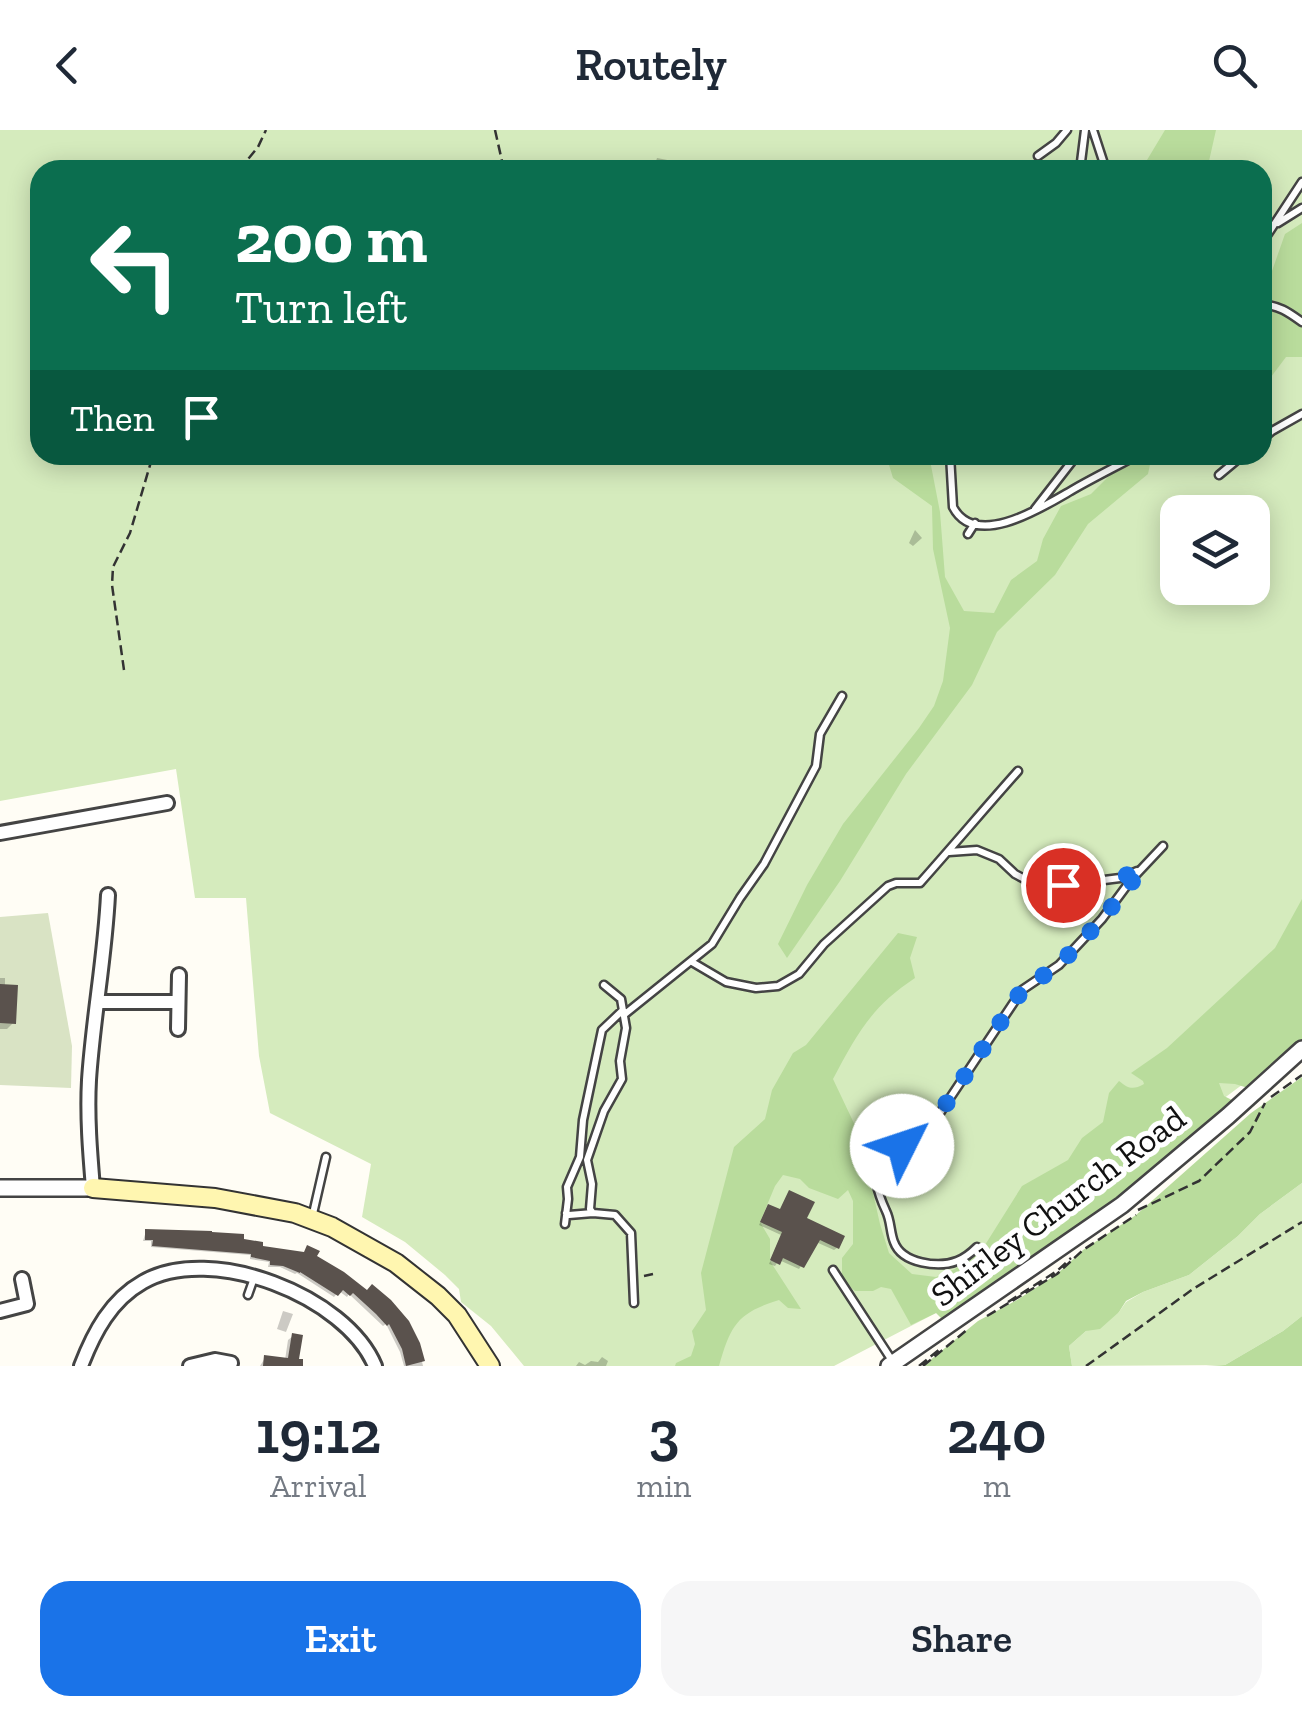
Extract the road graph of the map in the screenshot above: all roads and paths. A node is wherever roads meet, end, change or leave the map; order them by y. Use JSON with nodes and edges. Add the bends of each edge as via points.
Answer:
{"nodes":[{"id":1,"x":266,"y":130,"type":"edge"},
{"id":2,"x":495,"y":130,"type":"edge"},
{"id":3,"x":1067,"y":130,"type":"edge"},
{"id":4,"x":1084,"y":130,"type":"edge"},
{"id":5,"x":1093,"y":130,"type":"edge"},
{"id":6,"x":1038,"y":156,"type":"dead end"},
{"id":7,"x":247,"y":160,"type":"edge"},
{"id":8,"x":502,"y":160,"type":"edge"},
{"id":9,"x":1081,"y":160,"type":"edge"},
{"id":10,"x":1103,"y":160,"type":"edge"},
{"id":11,"x":1302,"y":182,"type":"edge"},
{"id":12,"x":1302,"y":208,"type":"edge"},
{"id":13,"x":1272,"y":227,"type":"joint"},
{"id":14,"x":1272,"y":305,"type":"edge"},
{"id":15,"x":1302,"y":322,"type":"edge"},
{"id":16,"x":1302,"y":414,"type":"edge"},
{"id":17,"x":1272,"y":430,"type":"edge"},
{"id":18,"x":150,"y":465,"type":"edge"},
{"id":19,"x":951,"y":465,"type":"edge"},
{"id":20,"x":1069,"y":465,"type":"edge"},
{"id":21,"x":1119,"y":465,"type":"edge"},
{"id":22,"x":1231,"y":465,"type":"edge"},
{"id":23,"x":1219,"y":475,"type":"dead end"},
{"id":24,"x":1033,"y":511,"type":"junction"},
{"id":25,"x":975,"y":524,"type":"junction"},
{"id":26,"x":968,"y":534,"type":"dead end"},
{"id":27,"x":124,"y":670,"type":"dead end"},
{"id":28,"x":842,"y":696,"type":"dead end"},
{"id":29,"x":1018,"y":772,"type":"dead end"},
{"id":30,"x":167,"y":803,"type":"dead end"},
{"id":31,"x":0,"y":833,"type":"edge"},
{"id":32,"x":1164,"y":846,"type":"dead end"},
{"id":33,"x":949,"y":852,"type":"junction"},
{"id":34,"x":1142,"y":869,"type":"junction"},
{"id":35,"x":108,"y":895,"type":"dead end"},
{"id":36,"x":692,"y":962,"type":"junction"},
{"id":37,"x":179,"y":975,"type":"dead end"},
{"id":38,"x":604,"y":986,"type":"dead end"},
{"id":39,"x":98,"y":1002,"type":"junction"},
{"id":40,"x":178,"y":1002,"type":"junction"},
{"id":41,"x":624,"y":1012,"type":"junction"},
{"id":42,"x":178,"y":1029,"type":"dead end"},
{"id":43,"x":1302,"y":1049,"type":"edge"},
{"id":44,"x":326,"y":1157,"type":"dead end"},
{"id":45,"x":901,"y":1186,"type":"dead end"},
{"id":46,"x":0,"y":1188,"type":"edge"},
{"id":47,"x":93,"y":1188,"type":"junction"},
{"id":48,"x":910,"y":1189,"type":"dead end"},
{"id":49,"x":592,"y":1213,"type":"junction"},
{"id":50,"x":566,"y":1214,"type":"junction"},
{"id":51,"x":1136,"y":1214,"type":"dead end"},
{"id":52,"x":312,"y":1218,"type":"junction"},
{"id":53,"x":1302,"y":1222,"type":"edge"},
{"id":54,"x":565,"y":1224,"type":"dead end"},
{"id":55,"x":977,"y":1247,"type":"dead end"},
{"id":56,"x":834,"y":1270,"type":"dead end"},
{"id":57,"x":653,"y":1274,"type":"dead end"},
{"id":58,"x":644,"y":1276,"type":"dead end"},
{"id":59,"x":254,"y":1277,"type":"junction"},
{"id":60,"x":22,"y":1279,"type":"dead end"},
{"id":61,"x":248,"y":1295,"type":"dead end"},
{"id":62,"x":634,"y":1303,"type":"dead end"},
{"id":63,"x":0,"y":1311,"type":"edge"},
{"id":64,"x":231,"y":1363,"type":"dead end"},
{"id":65,"x":892,"y":1364,"type":"edge"},
{"id":66,"x":81,"y":1366,"type":"edge"},
{"id":67,"x":190,"y":1366,"type":"edge"},
{"id":68,"x":375,"y":1366,"type":"edge"},
{"id":69,"x":490,"y":1366,"type":"edge"},
{"id":70,"x":923,"y":1366,"type":"edge"},
{"id":71,"x":1086,"y":1366,"type":"edge"}],
"edges":[{"from":1,"to":7,"type":"path"},
{"from":2,"to":8,"type":"path"},
{"from":3,"to":6,"type":"lane"},
{"from":4,"to":9,"type":"lane"},
{"from":5,"to":10,"type":"lane"},
{"from":11,"to":13,"type":"lane"},
{"from":12,"to":13,"type":"lane"},
{"from":14,"to":15,"type":"lane"},
{"from":16,"to":17,"type":"lane"},
{"from":18,"to":27,"type":"path","via":[[112,568]]},
{"from":19,"to":25,"type":"lane","via":[[953,507]]},
{"from":20,"to":24,"type":"lane"},
{"from":21,"to":24,"type":"lane"},
{"from":22,"to":23,"type":"lane"},
{"from":24,"to":25,"type":"lane","via":[[998,524]]},
{"from":25,"to":26,"type":"lane"},
{"from":28,"to":36,"type":"lane","via":[[820,734],[816,766],[764,864],[712,944]]},
{"from":29,"to":33,"type":"lane"},
{"from":30,"to":31,"type":"street"},
{"from":32,"to":34,"type":"lane"},
{"from":33,"to":34,"type":"lane","via":[[977,850],[1040,888]]},
{"from":33,"to":36,"type":"lane","via":[[920,883],[888,886],[799,974],[778,986],[726,982]]},
{"from":34,"to":55,"type":"lane","via":[[1059,965],[1022,990],[924,1136],[912,1145],[876,1150],[880,1199],[900,1251],[944,1264]]},
{"from":35,"to":39,"type":"street"},
{"from":36,"to":41,"type":"lane"},
{"from":37,"to":40,"type":"street"},
{"from":38,"to":41,"type":"lane"},
{"from":39,"to":40,"type":"street"},
{"from":39,"to":47,"type":"street","via":[[89,1083]]},
{"from":40,"to":42,"type":"street"},
{"from":41,"to":49,"type":"lane","via":[[622,1079],[587,1160]]},
{"from":41,"to":50,"type":"lane","via":[[602,1030]]},
{"from":43,"to":65,"type":"street","name":"Shirley Church Road","via":[[1122,1205]]},
{"from":44,"to":52,"type":"lane"},
{"from":45,"to":48,"type":"path"},
{"from":46,"to":47,"type":"street"},
{"from":47,"to":52,"type":"main road","via":[[216,1198]]},
{"from":49,"to":50,"type":"lane"},
{"from":49,"to":62,"type":"lane","via":[[614,1216],[630,1233]]},
{"from":50,"to":54,"type":"lane"},
{"from":51,"to":70,"type":"path"},
{"from":52,"to":69,"type":"main road","via":[[396,1263],[438,1296]]},
{"from":53,"to":71,"type":"path"},
{"from":56,"to":65,"type":"lane"},
{"from":57,"to":58,"type":"path"},
{"from":59,"to":61,"type":"lane"},
{"from":59,"to":66,"type":"street","via":[[200,1269],[146,1280],[118,1300]]},
{"from":59,"to":68,"type":"street","via":[[326,1310],[361,1341]]},
{"from":60,"to":63,"type":"street","via":[[27,1304]]},
{"from":64,"to":67,"type":"street"}]}
